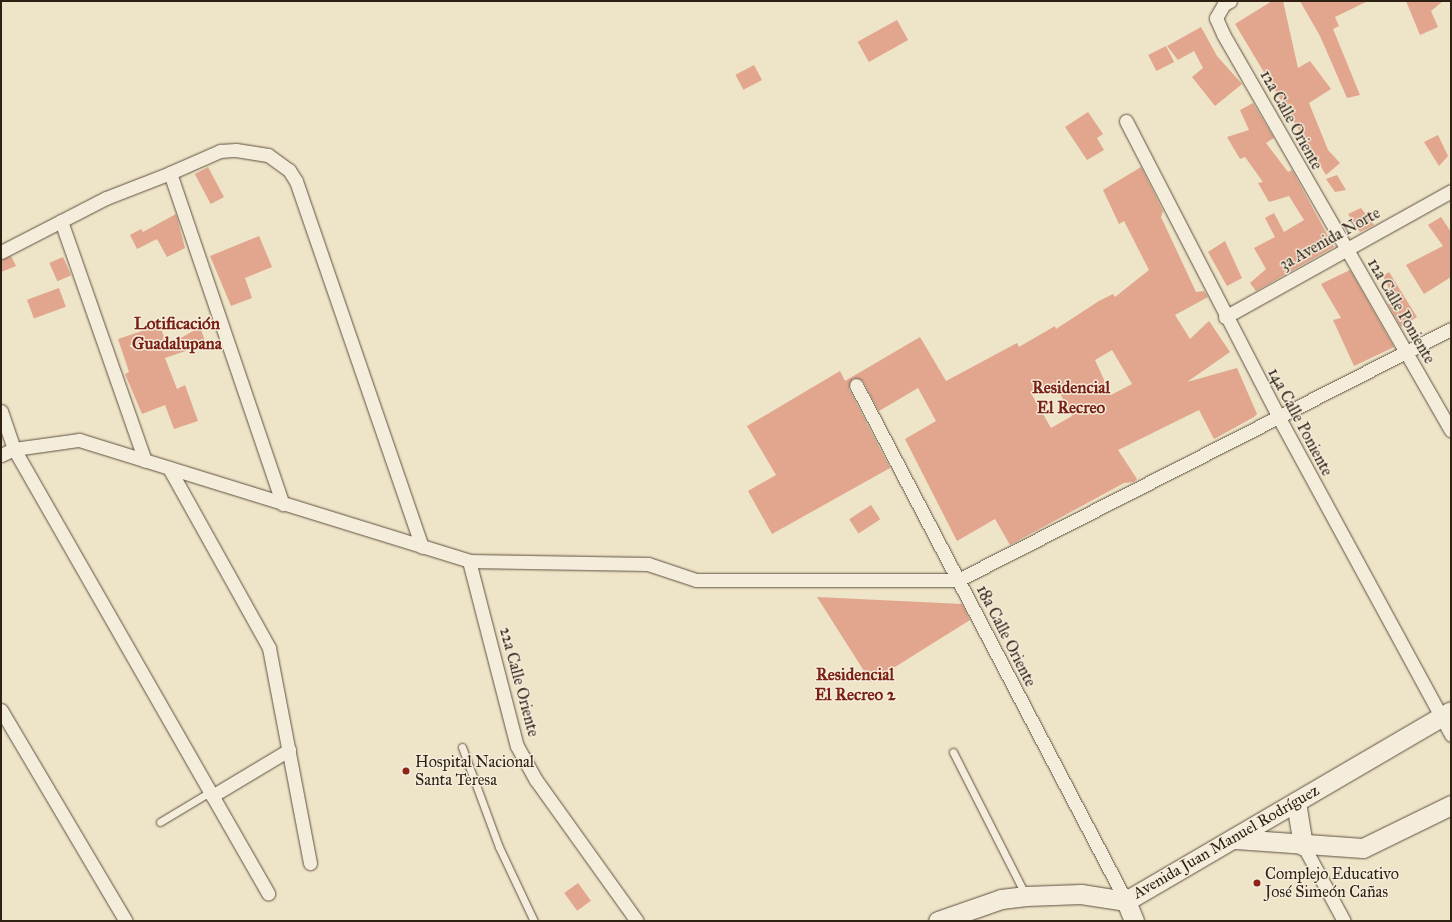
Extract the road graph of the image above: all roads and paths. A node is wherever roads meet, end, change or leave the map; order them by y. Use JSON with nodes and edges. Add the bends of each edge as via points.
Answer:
{"nodes":[{"id":1,"x":1227,"y":2,"type":"edge"},
{"id":2,"x":1126,"y":121,"type":"dead end"},
{"id":3,"x":170,"y":173,"type":"junction"},
{"id":4,"x":1451,"y":191,"type":"edge"},
{"id":5,"x":61,"y":221,"type":"junction"},
{"id":6,"x":1345,"y":251,"type":"junction"},
{"id":7,"x":1,"y":252,"type":"edge"},
{"id":8,"x":1225,"y":317,"type":"junction"},
{"id":9,"x":1451,"y":329,"type":"edge"},
{"id":10,"x":1405,"y":353,"type":"junction"},
{"id":11,"x":856,"y":385,"type":"dead end"},
{"id":12,"x":1,"y":411,"type":"edge"},
{"id":13,"x":1278,"y":416,"type":"junction"},
{"id":14,"x":1451,"y":430,"type":"edge"},
{"id":15,"x":14,"y":449,"type":"junction"},
{"id":16,"x":1,"y":455,"type":"edge"},
{"id":17,"x":145,"y":461,"type":"junction"},
{"id":18,"x":169,"y":468,"type":"junction"},
{"id":19,"x":283,"y":504,"type":"junction"},
{"id":20,"x":422,"y":547,"type":"junction"},
{"id":21,"x":469,"y":561,"type":"junction"},
{"id":22,"x":958,"y":580,"type":"junction"},
{"id":23,"x":1,"y":710,"type":"edge"},
{"id":24,"x":1446,"y":714,"type":"edge"},
{"id":25,"x":1451,"y":735,"type":"edge"},
{"id":26,"x":462,"y":747,"type":"dead end"},
{"id":27,"x":289,"y":750,"type":"junction"},
{"id":28,"x":953,"y":752,"type":"dead end"},
{"id":29,"x":211,"y":794,"type":"junction"},
{"id":30,"x":1296,"y":802,"type":"junction"},
{"id":31,"x":1451,"y":805,"type":"edge"},
{"id":32,"x":160,"y":822,"type":"dead end"},
{"id":33,"x":1236,"y":839,"type":"junction"},
{"id":34,"x":1303,"y":845,"type":"junction"},
{"id":35,"x":310,"y":863,"type":"dead end"},
{"id":36,"x":268,"y":892,"type":"dead end"},
{"id":37,"x":1026,"y":896,"type":"junction"},
{"id":38,"x":1126,"y":901,"type":"junction"},
{"id":39,"x":126,"y":921,"type":"edge"},
{"id":40,"x":534,"y":921,"type":"edge"},
{"id":41,"x":638,"y":921,"type":"edge"},
{"id":42,"x":938,"y":921,"type":"edge"},
{"id":43,"x":1134,"y":921,"type":"edge"},
{"id":44,"x":1344,"y":921,"type":"edge"}],
"edges":[{"from":1,"to":6,"type":"street","name":"12a Calle Oriente","via":[[1216,18],[1223,34]]},
{"from":2,"to":8,"type":"street","name":"14a Calle Poniente"},
{"from":3,"to":5,"type":"street"},
{"from":3,"to":19,"type":"street"},
{"from":3,"to":20,"type":"street","via":[[220,151],[236,150],[268,155],[279,161],[296,181]]},
{"from":4,"to":6,"type":"street","name":"3a Avenida Norte"},
{"from":5,"to":7,"type":"street"},
{"from":5,"to":17,"type":"street"},
{"from":6,"to":8,"type":"street","name":"3a Avenida Norte"},
{"from":6,"to":10,"type":"street","name":"12a Calle Poniente"},
{"from":8,"to":13,"type":"street","name":"14a Calle Poniente"},
{"from":9,"to":10,"type":"street"},
{"from":10,"to":13,"type":"street"},
{"from":10,"to":14,"type":"street","name":"12a Calle Poniente"},
{"from":11,"to":22,"type":"street","name":"18a Calle Oriente"},
{"from":12,"to":15,"type":"street"},
{"from":13,"to":22,"type":"street"},
{"from":13,"to":24,"type":"street","name":"14a Calle Poniente"},
{"from":15,"to":16,"type":"street"},
{"from":15,"to":17,"type":"street","via":[[79,440]]},
{"from":15,"to":29,"type":"street"},
{"from":17,"to":18,"type":"street"},
{"from":18,"to":19,"type":"street"},
{"from":18,"to":27,"type":"street","via":[[269,648]]},
{"from":19,"to":20,"type":"street"},
{"from":20,"to":21,"type":"street"},
{"from":21,"to":22,"type":"street","via":[[648,564],[696,580]]},
{"from":21,"to":41,"type":"street","name":"22a Calle Oriente","via":[[517,746],[536,780]]},
{"from":22,"to":38,"type":"street","name":"18a Calle Oriente"},
{"from":23,"to":39,"type":"street"},
{"from":24,"to":25,"type":"street","name":"14a Calle Poniente"},
{"from":24,"to":30,"type":"street","name":"Avenida Juan Manuel Rodríguez"},
{"from":26,"to":40,"type":"lane","via":[[500,847]]},
{"from":27,"to":29,"type":"street"},
{"from":27,"to":35,"type":"street"},
{"from":28,"to":37,"type":"lane"},
{"from":29,"to":32,"type":"lane"},
{"from":29,"to":36,"type":"street"},
{"from":30,"to":33,"type":"street","name":"Avenida Juan Manuel Rodríguez"},
{"from":30,"to":34,"type":"street"},
{"from":31,"to":34,"type":"street","via":[[1363,848]]},
{"from":33,"to":34,"type":"street"},
{"from":33,"to":38,"type":"street","name":"Avenida Juan Manuel Rodríguez"},
{"from":34,"to":44,"type":"street"},
{"from":37,"to":38,"type":"street","name":"Avenida Juan Manuel Rodríguez","via":[[1081,894]]},
{"from":37,"to":42,"type":"street","name":"Avenida Juan Manuel Rodríguez","via":[[1001,899]]},
{"from":38,"to":43,"type":"street"}]}
